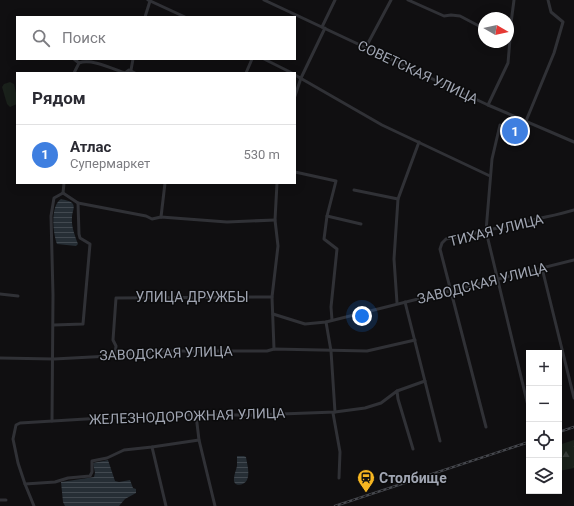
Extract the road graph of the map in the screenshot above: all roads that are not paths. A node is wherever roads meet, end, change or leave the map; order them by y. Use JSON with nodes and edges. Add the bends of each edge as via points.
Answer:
{"nodes":[{"id":1,"x":149,"y":0,"type":"edge"},
{"id":2,"x":264,"y":0,"type":"edge"},
{"id":3,"x":335,"y":0,"type":"edge"},
{"id":4,"x":391,"y":0,"type":"edge"},
{"id":5,"x":408,"y":0,"type":"edge"},
{"id":6,"x":514,"y":0,"type":"edge"},
{"id":7,"x":548,"y":0,"type":"edge"},
{"id":8,"x":512,"y":12,"type":"edge"},
{"id":9,"x":145,"y":16,"type":"edge"},
{"id":10,"x":183,"y":16,"type":"edge"},
{"id":11,"x":478,"y":25,"type":"edge"},
{"id":12,"x":323,"y":28,"type":"junction"},
{"id":13,"x":366,"y":47,"type":"junction"},
{"id":14,"x":509,"y":48,"type":"edge"},
{"id":15,"x":75,"y":60,"type":"edge"},
{"id":16,"x":134,"y":60,"type":"edge"},
{"id":17,"x":252,"y":60,"type":"edge"},
{"id":18,"x":266,"y":60,"type":"edge"},
{"id":19,"x":79,"y":63,"type":"junction"},
{"id":20,"x":130,"y":70,"type":"junction"},
{"id":21,"x":74,"y":72,"type":"edge"},
{"id":22,"x":122,"y":72,"type":"edge"},
{"id":23,"x":127,"y":72,"type":"edge"},
{"id":24,"x":133,"y":72,"type":"edge"},
{"id":25,"x":246,"y":72,"type":"edge"},
{"id":26,"x":290,"y":72,"type":"edge"},
{"id":27,"x":296,"y":76,"type":"edge"},
{"id":28,"x":301,"y":78,"type":"junction"},
{"id":29,"x":296,"y":93,"type":"edge"},
{"id":30,"x":488,"y":105,"type":"junction"},
{"id":31,"x":526,"y":121,"type":"junction"},
{"id":32,"x":419,"y":142,"type":"junction"},
{"id":33,"x":574,"y":142,"type":"edge"},
{"id":34,"x":296,"y":172,"type":"edge"},
{"id":35,"x":490,"y":176,"type":"junction"},
{"id":36,"x":64,"y":184,"type":"edge"},
{"id":37,"x":164,"y":184,"type":"edge"},
{"id":38,"x":277,"y":184,"type":"edge"},
{"id":39,"x":354,"y":190,"type":"dead end"},
{"id":40,"x":63,"y":193,"type":"junction"},
{"id":41,"x":398,"y":199,"type":"junction"},
{"id":42,"x":78,"y":203,"type":"junction"},
{"id":43,"x":574,"y":210,"type":"edge"},
{"id":44,"x":327,"y":216,"type":"junction"},
{"id":45,"x":161,"y":217,"type":"junction"},
{"id":46,"x":275,"y":220,"type":"junction"},
{"id":47,"x":361,"y":224,"type":"dead end"},
{"id":48,"x":486,"y":231,"type":"junction"},
{"id":49,"x":574,"y":260,"type":"edge"},
{"id":50,"x":542,"y":268,"type":"junction"},
{"id":51,"x":498,"y":279,"type":"junction"},
{"id":52,"x":451,"y":290,"type":"junction"},
{"id":53,"x":0,"y":294,"type":"edge"},
{"id":54,"x":18,"y":296,"type":"dead end"},
{"id":55,"x":272,"y":297,"type":"junction"},
{"id":56,"x":405,"y":302,"type":"junction"},
{"id":57,"x":398,"y":304,"type":"junction"},
{"id":58,"x":273,"y":314,"type":"junction"},
{"id":59,"x":332,"y":320,"type":"junction"},
{"id":60,"x":326,"y":322,"type":"junction"},
{"id":61,"x":54,"y":325,"type":"junction"},
{"id":62,"x":415,"y":340,"type":"junction"},
{"id":63,"x":274,"y":349,"type":"junction"},
{"id":64,"x":331,"y":351,"type":"junction"},
{"id":65,"x":115,"y":355,"type":"junction"},
{"id":66,"x":0,"y":358,"type":"edge"},
{"id":67,"x":54,"y":359,"type":"junction"},
{"id":68,"x":425,"y":381,"type":"junction"},
{"id":69,"x":397,"y":391,"type":"junction"},
{"id":70,"x":526,"y":397,"type":"edge"},
{"id":71,"x":574,"y":398,"type":"edge"},
{"id":72,"x":335,"y":412,"type":"junction"},
{"id":73,"x":196,"y":415,"type":"junction"},
{"id":74,"x":52,"y":421,"type":"junction"},
{"id":75,"x":486,"y":427,"type":"dead end"},
{"id":76,"x":199,"y":440,"type":"junction"},
{"id":77,"x":440,"y":441,"type":"dead end"},
{"id":78,"x":152,"y":447,"type":"junction"},
{"id":79,"x":413,"y":449,"type":"dead end"},
{"id":80,"x":339,"y":478,"type":"dead end"},
{"id":81,"x":25,"y":484,"type":"junction"},
{"id":82,"x":0,"y":500,"type":"edge"},
{"id":83,"x":6,"y":500,"type":"dead end"},
{"id":84,"x":34,"y":506,"type":"edge"},
{"id":85,"x":166,"y":506,"type":"edge"},
{"id":86,"x":215,"y":506,"type":"edge"}],
"edges":[{"from":1,"to":9,"type":"street"},
{"from":1,"to":10,"type":"street"},
{"from":2,"to":12,"type":"street","name":"СОВЕТСКАЯ УЛИЦА"},
{"from":3,"to":12,"type":"street"},
{"from":4,"to":13,"type":"street"},
{"from":5,"to":11,"type":"street","via":[[444,16],[460,16]]},
{"from":6,"to":8,"type":"street"},
{"from":7,"to":31,"type":"street","via":[[551,12],[563,22],[554,53]]},
{"from":12,"to":13,"type":"street","name":"СОВЕТСКАЯ УЛИЦА"},
{"from":12,"to":28,"type":"street"},
{"from":13,"to":30,"type":"street","name":"СОВЕТСКАЯ УЛИЦА"},
{"from":14,"to":30,"type":"street","via":[[508,63]]},
{"from":15,"to":19,"type":"street"},
{"from":16,"to":20,"type":"street"},
{"from":17,"to":25,"type":"street"},
{"from":18,"to":26,"type":"street"},
{"from":19,"to":21,"type":"street"},
{"from":19,"to":22,"type":"street","via":[[91,62]]},
{"from":20,"to":23,"type":"street"},
{"from":20,"to":24,"type":"street"},
{"from":27,"to":28,"type":"street"},
{"from":28,"to":29,"type":"street"},
{"from":28,"to":32,"type":"street","via":[[372,119]]},
{"from":30,"to":31,"type":"street","name":"СОВЕТСКАЯ УЛИЦА"},
{"from":31,"to":33,"type":"street","name":"СОВЕТСКАЯ УЛИЦА"},
{"from":31,"to":35,"type":"street","via":[[515,123],[512,127],[500,125]]},
{"from":32,"to":35,"type":"street"},
{"from":32,"to":41,"type":"street"},
{"from":34,"to":44,"type":"street","via":[[336,180]]},
{"from":35,"to":48,"type":"street"},
{"from":36,"to":40,"type":"street"},
{"from":37,"to":45,"type":"street"},
{"from":38,"to":46,"type":"street"},
{"from":39,"to":41,"type":"street"},
{"from":40,"to":42,"type":"street"},
{"from":40,"to":61,"type":"street","via":[[54,198],[50,216]]},
{"from":41,"to":57,"type":"street","via":[[394,259]]},
{"from":42,"to":45,"type":"street","via":[[152,219]]},
{"from":42,"to":61,"type":"street","via":[[80,238],[90,244],[83,324]]},
{"from":43,"to":48,"type":"street","name":"ТИХАЯ УЛИЦА"},
{"from":44,"to":47,"type":"street"},
{"from":44,"to":59,"type":"street","via":[[324,239],[337,249]]},
{"from":45,"to":46,"type":"street","via":[[226,222]]},
{"from":46,"to":55,"type":"street","via":[[278,246]]},
{"from":48,"to":51,"type":"street"},
{"from":48,"to":52,"type":"street","name":"ТИХАЯ УЛИЦА","via":[[446,239],[442,243],[440,249]]},
{"from":49,"to":50,"type":"street","name":"ЗАВОДСКАЯ УЛИЦА"},
{"from":50,"to":51,"type":"street","name":"ЗАВОДСКАЯ УЛИЦА"},
{"from":50,"to":71,"type":"street"},
{"from":51,"to":52,"type":"street","name":"ЗАВОДСКАЯ УЛИЦА"},
{"from":51,"to":70,"type":"street"},
{"from":52,"to":56,"type":"street","name":"ЗАВОДСКАЯ УЛИЦА"},
{"from":52,"to":75,"type":"street"},
{"from":53,"to":54,"type":"street"},
{"from":55,"to":58,"type":"street"},
{"from":55,"to":65,"type":"street","name":"УЛИЦА ДРУЖБЫ","via":[[116,298],[113,340],[116,346]]},
{"from":56,"to":57,"type":"street","name":"ЗАВОДСКАЯ УЛИЦА"},
{"from":56,"to":62,"type":"street"},
{"from":57,"to":59,"type":"street","name":"ЗАВОДСКАЯ УЛИЦА"},
{"from":58,"to":60,"type":"street","name":"ЗАВОДСКАЯ УЛИЦА","via":[[305,324]]},
{"from":58,"to":63,"type":"street"},
{"from":59,"to":60,"type":"street","name":"ЗАВОДСКАЯ УЛИЦА"},
{"from":60,"to":64,"type":"street"},
{"from":61,"to":67,"type":"street"},
{"from":62,"to":64,"type":"street","name":"ЗАВОДСКАЯ УЛИЦА","via":[[367,351]]},
{"from":62,"to":68,"type":"street"},
{"from":63,"to":64,"type":"street","name":"ЗАВОДСКАЯ УЛИЦА"},
{"from":63,"to":65,"type":"street","name":"ЗАВОДСКАЯ УЛИЦА","via":[[156,351]]},
{"from":64,"to":72,"type":"street"},
{"from":65,"to":67,"type":"street","name":"ЗАВОДСКАЯ УЛИЦА"},
{"from":66,"to":67,"type":"street","name":"ЗАВОДСКАЯ УЛИЦА"},
{"from":67,"to":74,"type":"street"},
{"from":68,"to":69,"type":"street","name":"ЖЕЛЕЗНОДОРОЖНАЯ УЛИЦА"},
{"from":68,"to":77,"type":"street"},
{"from":69,"to":72,"type":"street","name":"ЖЕЛЕЗНОДОРОЖНАЯ УЛИЦА","via":[[382,403]]},
{"from":69,"to":79,"type":"street"},
{"from":72,"to":73,"type":"street","name":"ЖЕЛЕЗНОДОРОЖНАЯ УЛИЦА"},
{"from":72,"to":80,"type":"street","via":[[333,413],[340,452]]},
{"from":73,"to":74,"type":"street","name":"ЖЕЛЕЗНОДОРОЖНАЯ УЛИЦА","via":[[168,414]]},
{"from":73,"to":76,"type":"street"},
{"from":74,"to":81,"type":"street","name":"ЖЕЛЕЗНОДОРОЖНАЯ УЛИЦА","via":[[16,425],[13,439]]},
{"from":76,"to":78,"type":"street"},
{"from":76,"to":86,"type":"street"},
{"from":78,"to":81,"type":"street","via":[[124,450],[107,458],[94,460],[90,476]]},
{"from":78,"to":85,"type":"street"},
{"from":81,"to":84,"type":"street"},
{"from":82,"to":83,"type":"street"}]}
